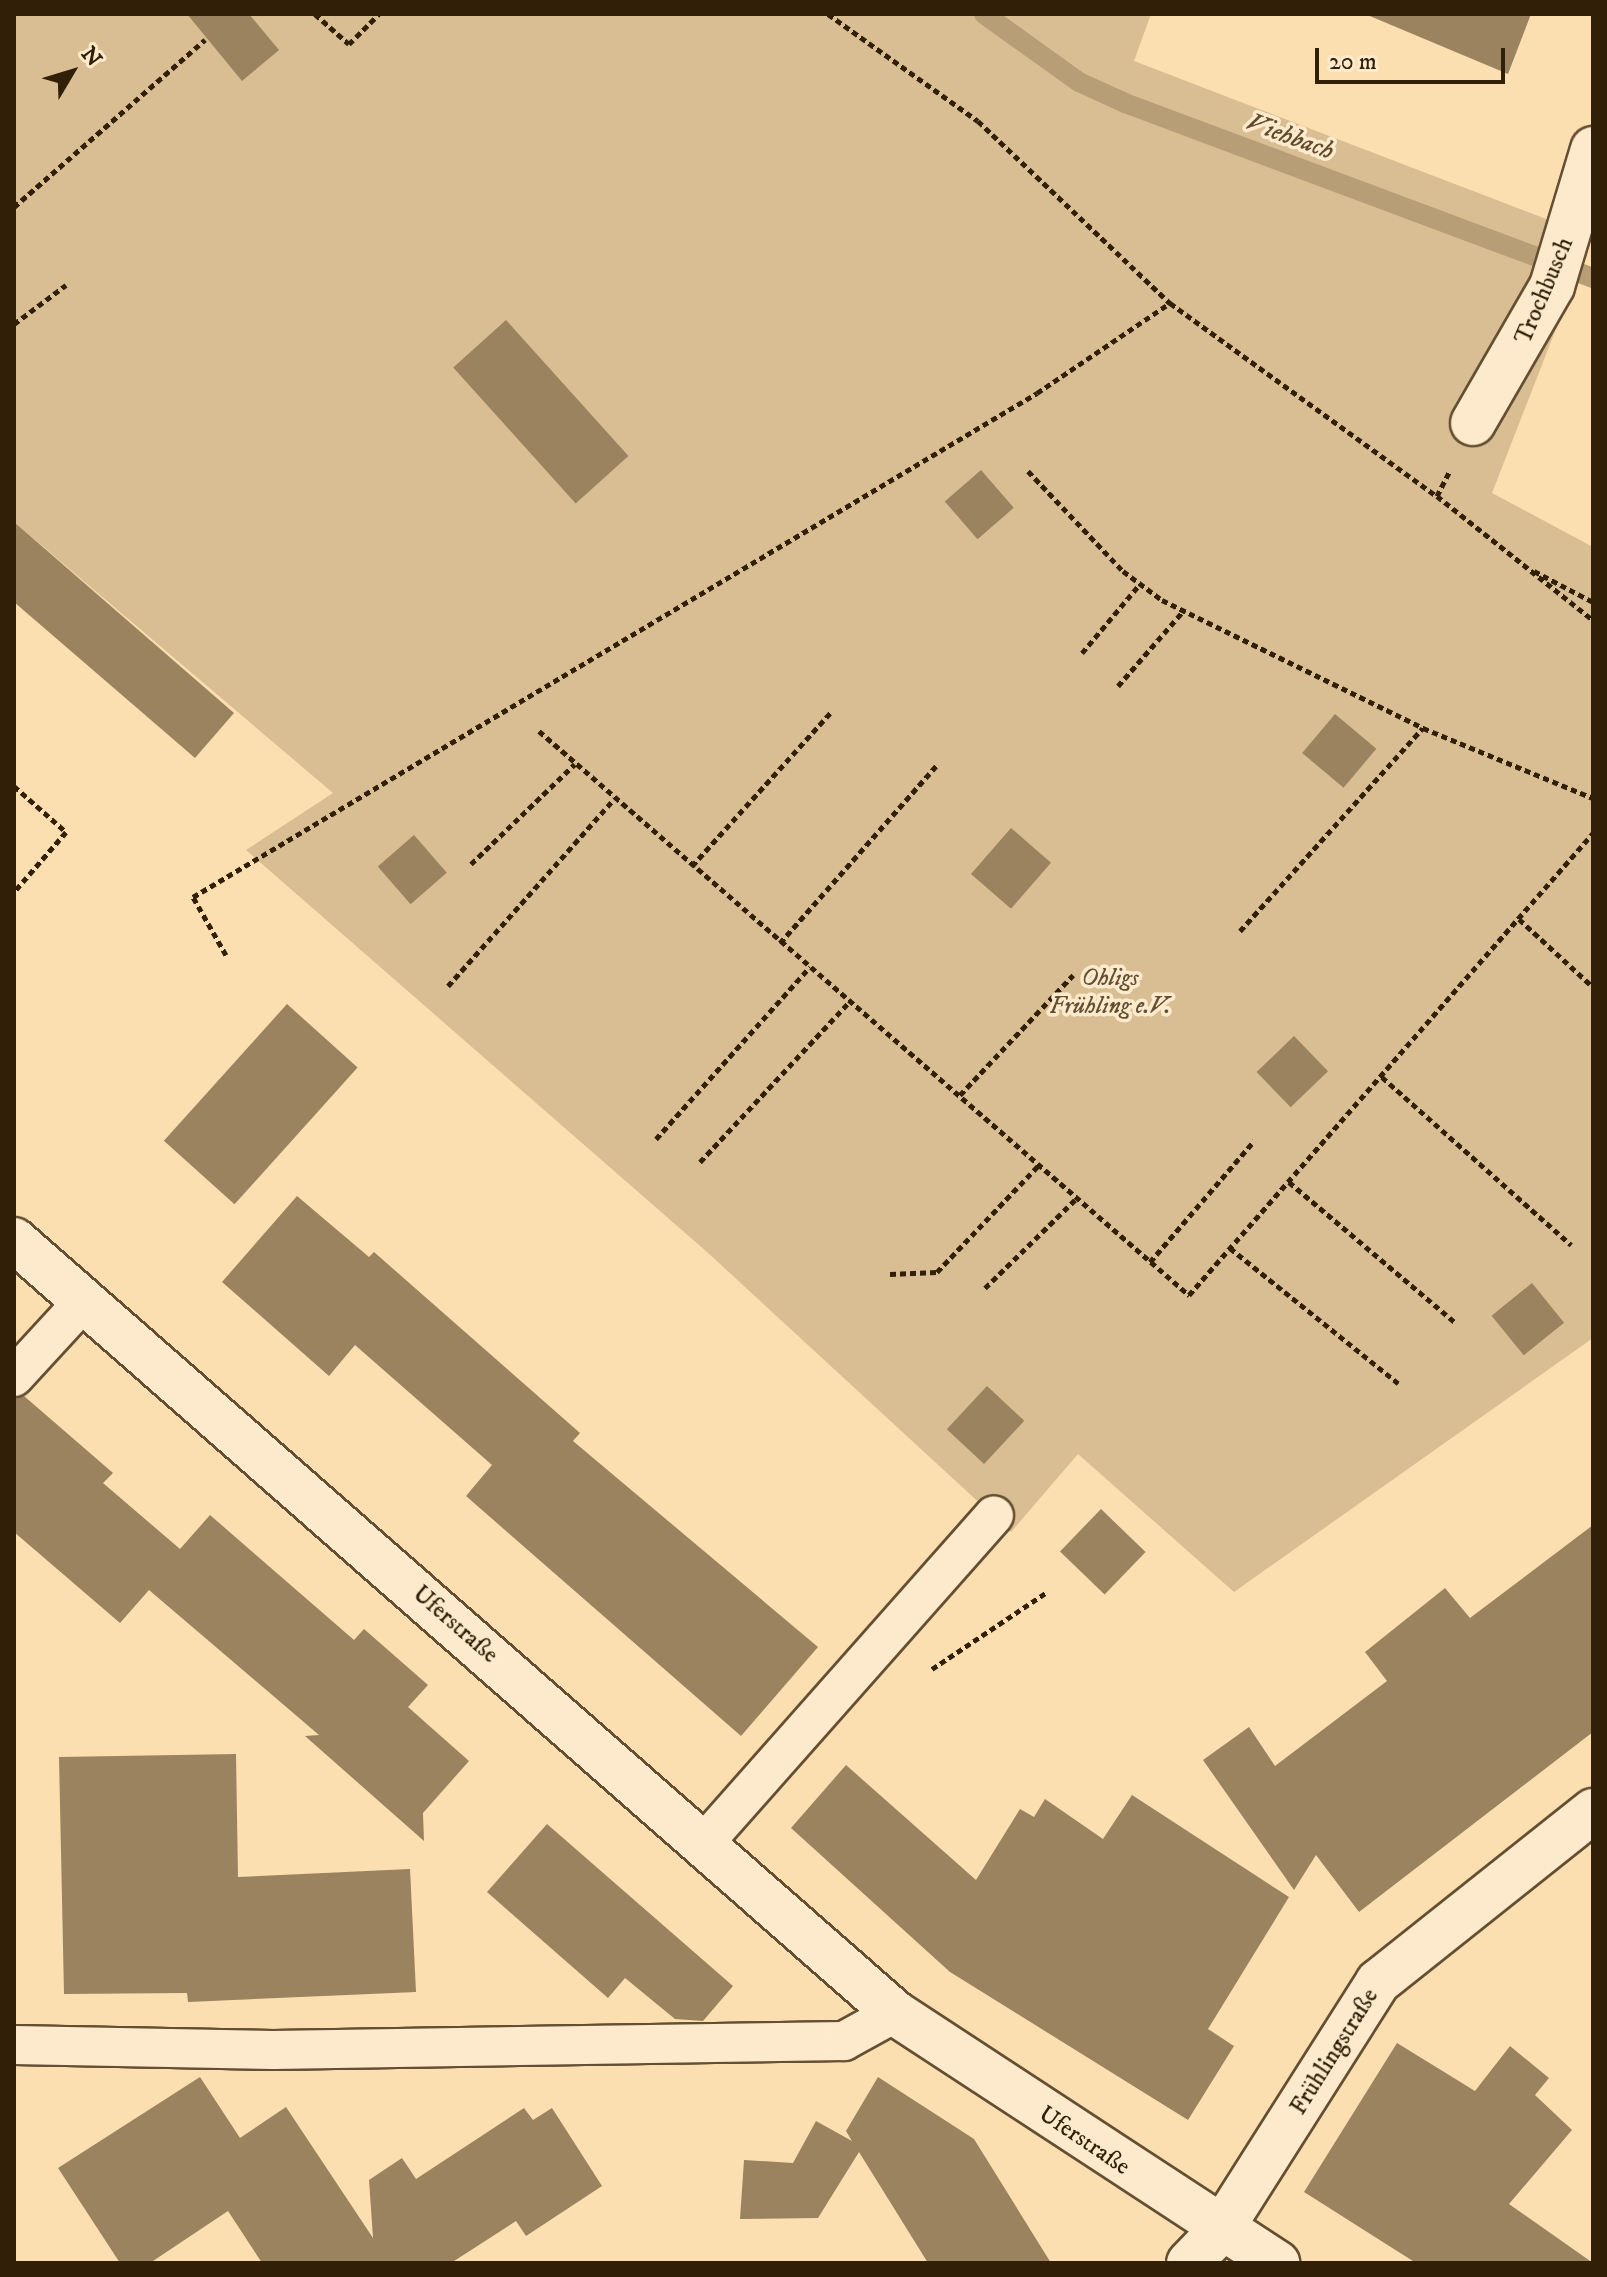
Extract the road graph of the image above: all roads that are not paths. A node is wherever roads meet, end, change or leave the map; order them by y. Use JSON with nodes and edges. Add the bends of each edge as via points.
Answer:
{"nodes":[{"id":1,"x":1593,"y":149,"type":"edge"},
{"id":2,"x":1473,"y":423,"type":"dead end"},
{"id":3,"x":14,"y":1240,"type":"edge"},
{"id":4,"x":83,"y":1302,"type":"junction"},
{"id":5,"x":14,"y":1377,"type":"edge"},
{"id":6,"x":994,"y":1515,"type":"dead end"},
{"id":7,"x":1593,"y":1811,"type":"edge"},
{"id":8,"x":705,"y":1842,"type":"junction"},
{"id":9,"x":895,"y":2013,"type":"junction"},
{"id":10,"x":14,"y":2045,"type":"edge"},
{"id":11,"x":1220,"y":2231,"type":"junction"},
{"id":12,"x":1189,"y":2263,"type":"edge"},
{"id":13,"x":1277,"y":2263,"type":"edge"}],
"edges":[{"from":1,"to":2,"type":"street","name":"Trochbusch","via":[[1552,286]]},
{"from":3,"to":4,"type":"street","name":"Uferstraße"},
{"from":4,"to":5,"type":"lane"},
{"from":4,"to":8,"type":"street","name":"Uferstraße"},
{"from":6,"to":8,"type":"lane"},
{"from":7,"to":11,"type":"street","name":"Frühlingstraße","via":[[1378,1982]]},
{"from":8,"to":9,"type":"street","name":"Uferstraße"},
{"from":9,"to":10,"type":"lane","via":[[844,2041],[273,2050]]},
{"from":9,"to":11,"type":"street","name":"Uferstraße"},
{"from":11,"to":12,"type":"street","name":"Frühlingstraße"},
{"from":11,"to":13,"type":"street","name":"Uferstraße"}]}
